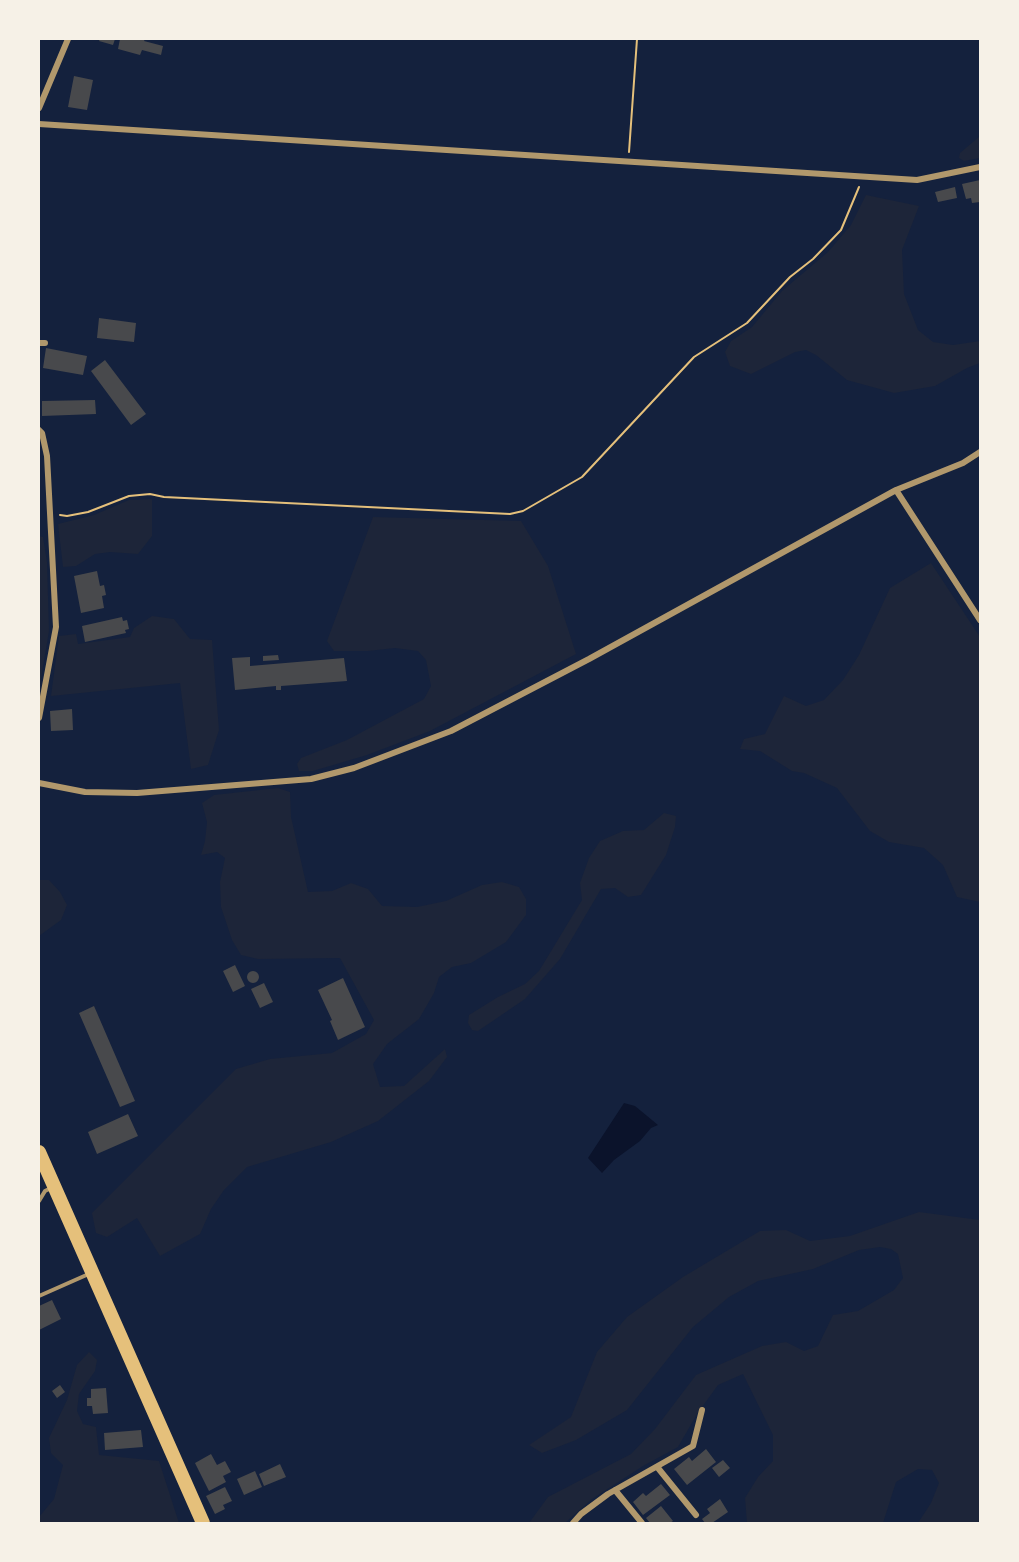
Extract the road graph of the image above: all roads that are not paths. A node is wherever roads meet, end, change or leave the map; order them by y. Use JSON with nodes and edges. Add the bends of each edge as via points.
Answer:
{"nodes":[{"id":1,"x":68,"y":39,"type":"edge"},
{"id":2,"x":39,"y":108,"type":"edge"},
{"id":3,"x":39,"y":124,"type":"edge"},
{"id":4,"x":980,"y":167,"type":"edge"},
{"id":5,"x":39,"y":430,"type":"edge"},
{"id":6,"x":980,"y":452,"type":"edge"},
{"id":7,"x":896,"y":490,"type":"junction"},
{"id":8,"x":980,"y":620,"type":"edge"},
{"id":9,"x":39,"y":718,"type":"edge"},
{"id":10,"x":39,"y":783,"type":"edge"},
{"id":11,"x":40,"y":1155,"type":"edge"},
{"id":12,"x":54,"y":1187,"type":"junction"},
{"id":13,"x":39,"y":1201,"type":"edge"},
{"id":14,"x":93,"y":1273,"type":"junction"},
{"id":15,"x":39,"y":1296,"type":"edge"},
{"id":16,"x":702,"y":1410,"type":"dead end"},
{"id":17,"x":658,"y":1468,"type":"junction"},
{"id":18,"x":615,"y":1490,"type":"junction"},
{"id":19,"x":696,"y":1515,"type":"dead end"},
{"id":20,"x":203,"y":1523,"type":"edge"},
{"id":21,"x":573,"y":1523,"type":"edge"},
{"id":22,"x":642,"y":1523,"type":"edge"}],
"edges":[{"from":1,"to":2,"type":"street"},
{"from":3,"to":4,"type":"street","via":[[917,180]]},
{"from":5,"to":9,"type":"street","via":[[47,456],[56,627]]},
{"from":6,"to":7,"type":"street","via":[[963,463]]},
{"from":7,"to":8,"type":"street"},
{"from":7,"to":10,"type":"street","via":[[451,731],[354,768],[310,779],[137,793],[85,792]]},
{"from":11,"to":12,"type":"highway"},
{"from":12,"to":13,"type":"lane","via":[[45,1191]]},
{"from":12,"to":14,"type":"highway"},
{"from":14,"to":15,"type":"lane"},
{"from":14,"to":20,"type":"highway"},
{"from":16,"to":17,"type":"street","via":[[693,1446]]},
{"from":17,"to":18,"type":"street"},
{"from":17,"to":19,"type":"street"},
{"from":18,"to":21,"type":"street"},
{"from":18,"to":22,"type":"street"}]}
